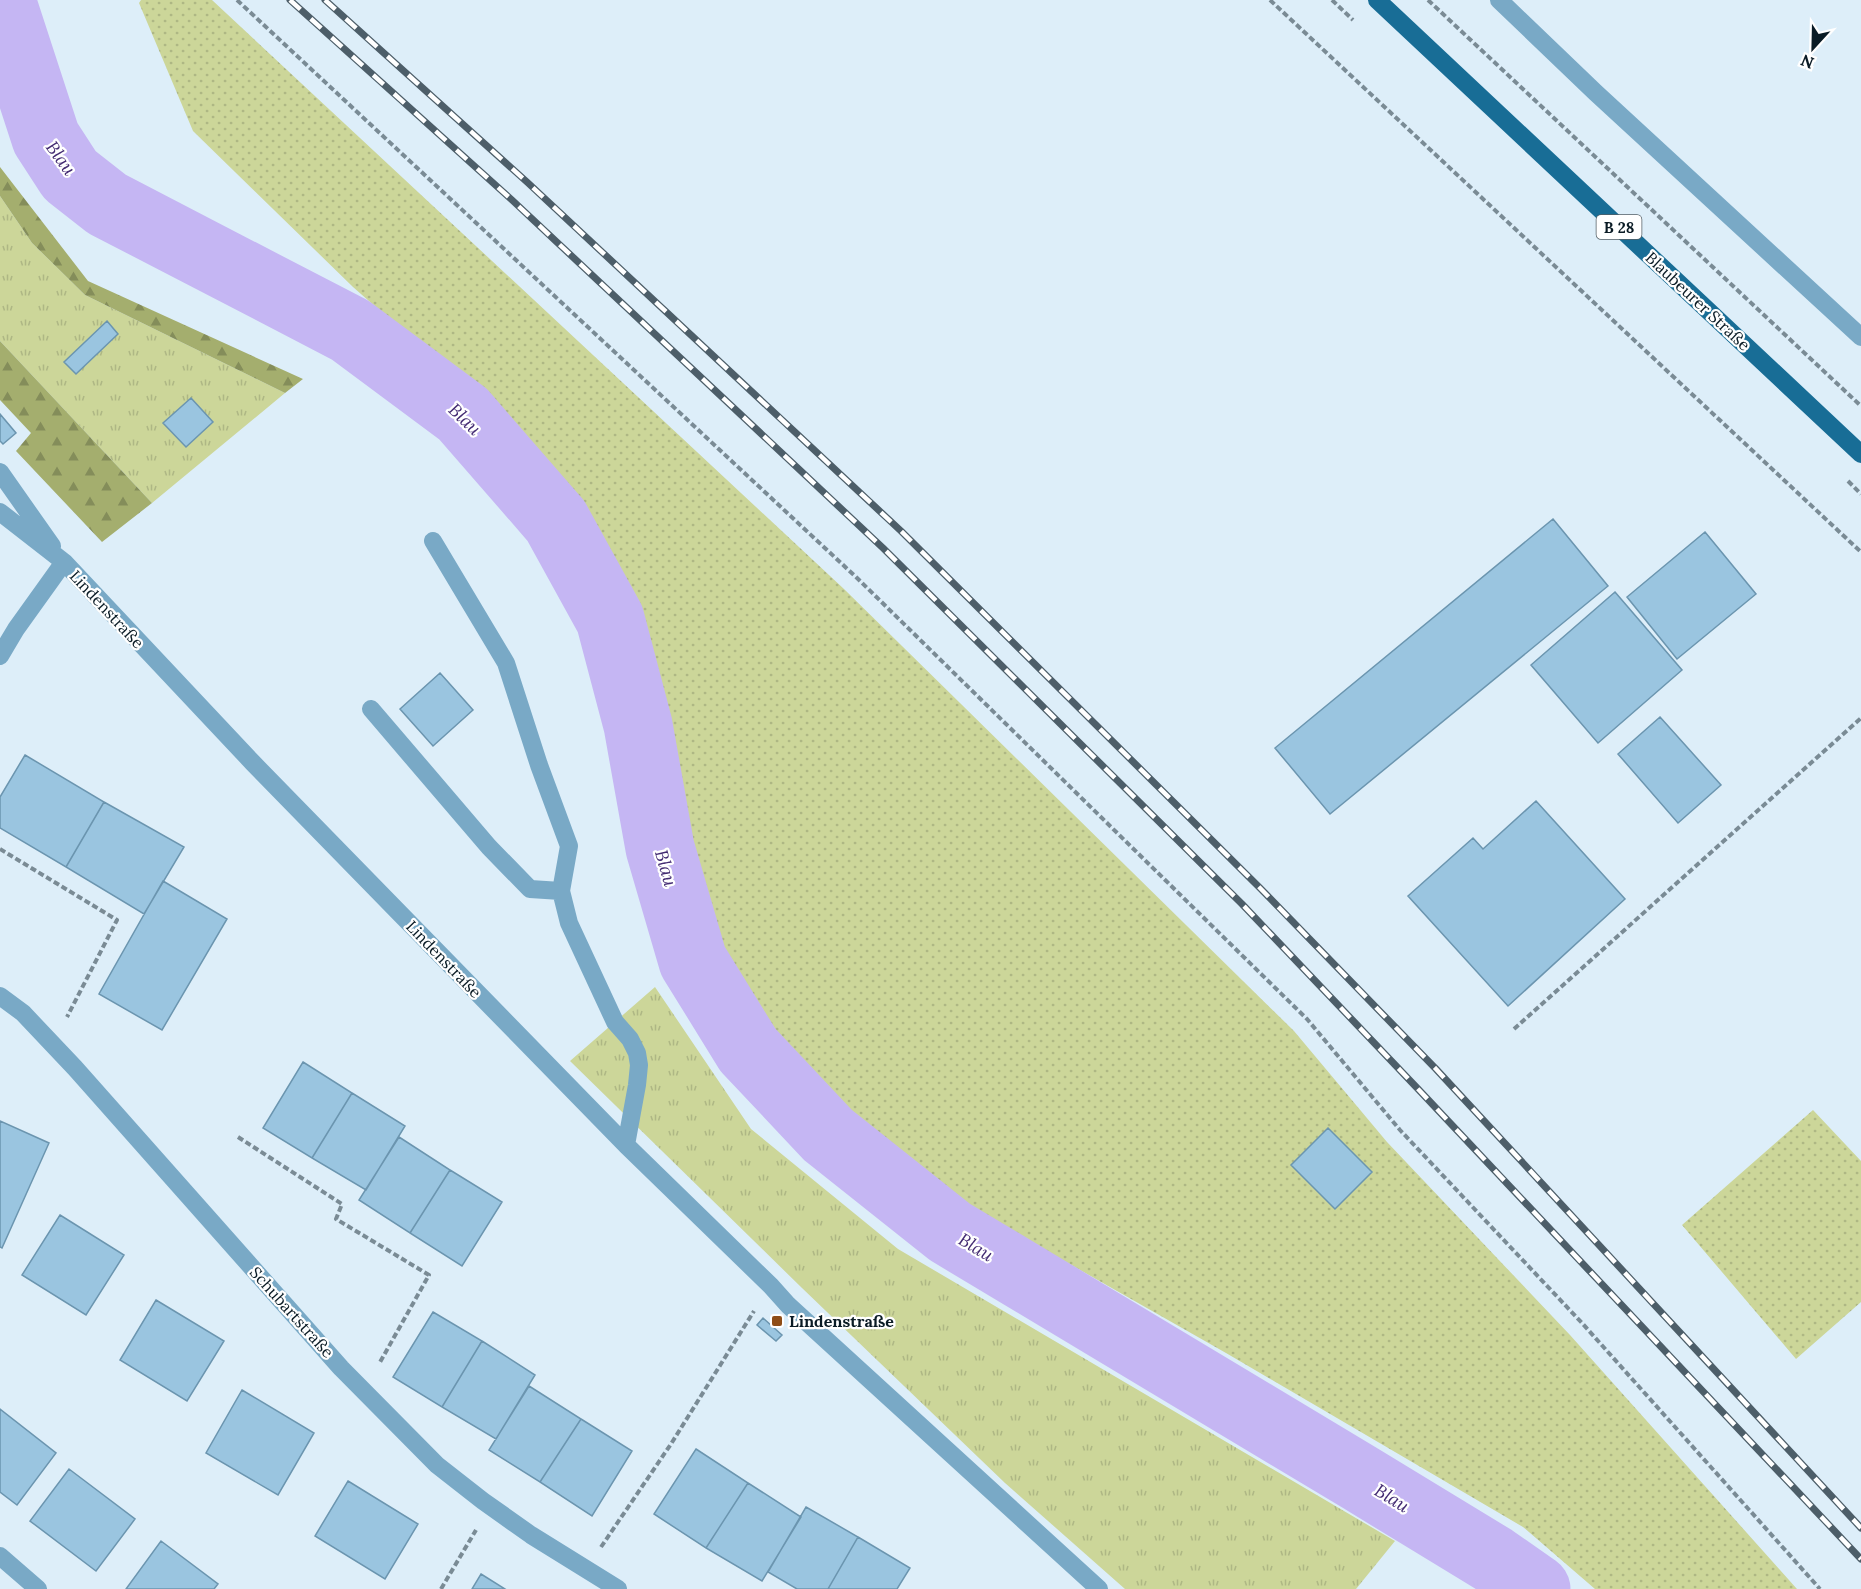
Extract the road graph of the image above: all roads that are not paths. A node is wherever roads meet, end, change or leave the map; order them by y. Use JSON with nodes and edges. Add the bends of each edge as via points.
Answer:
{"nodes":[{"id":1,"x":1377,"y":0,"type":"edge"},
{"id":2,"x":1499,"y":0,"type":"edge"},
{"id":3,"x":1861,"y":337,"type":"edge"},
{"id":4,"x":1861,"y":454,"type":"edge"},
{"id":5,"x":0,"y":472,"type":"edge"},
{"id":6,"x":0,"y":512,"type":"edge"},
{"id":7,"x":432,"y":542,"type":"dead end"},
{"id":8,"x":64,"y":562,"type":"junction"},
{"id":9,"x":0,"y":656,"type":"edge"},
{"id":10,"x":371,"y":709,"type":"dead end"},
{"id":11,"x":561,"y":891,"type":"junction"},
{"id":12,"x":0,"y":996,"type":"edge"},
{"id":13,"x":626,"y":1145,"type":"junction"},
{"id":14,"x":0,"y":1556,"type":"edge"},
{"id":15,"x":39,"y":1589,"type":"edge"},
{"id":16,"x":618,"y":1589,"type":"edge"},
{"id":17,"x":1099,"y":1589,"type":"edge"}],
"edges":[{"from":1,"to":4,"type":"main road","name":"Blaubeurer Straße","number":"B 28"},
{"from":2,"to":3,"type":"street"},
{"from":5,"to":8,"type":"street","name":"Lindenstraße"},
{"from":6,"to":8,"type":"street","name":"Lindenstraße"},
{"from":7,"to":11,"type":"street","via":[[506,663],[569,846]]},
{"from":8,"to":9,"type":"street"},
{"from":8,"to":13,"type":"street","name":"Lindenstraße","via":[[253,764]]},
{"from":10,"to":11,"type":"street","via":[[530,889]]},
{"from":11,"to":13,"type":"street","via":[[569,924],[615,1022],[637,1053],[637,1084]]},
{"from":12,"to":16,"type":"street","name":"Schubartstraße","via":[[53,1044],[364,1391],[437,1465],[489,1506]]},
{"from":13,"to":17,"type":"street","name":"Lindenstraße","via":[[788,1305]]},
{"from":14,"to":15,"type":"street"}]}
